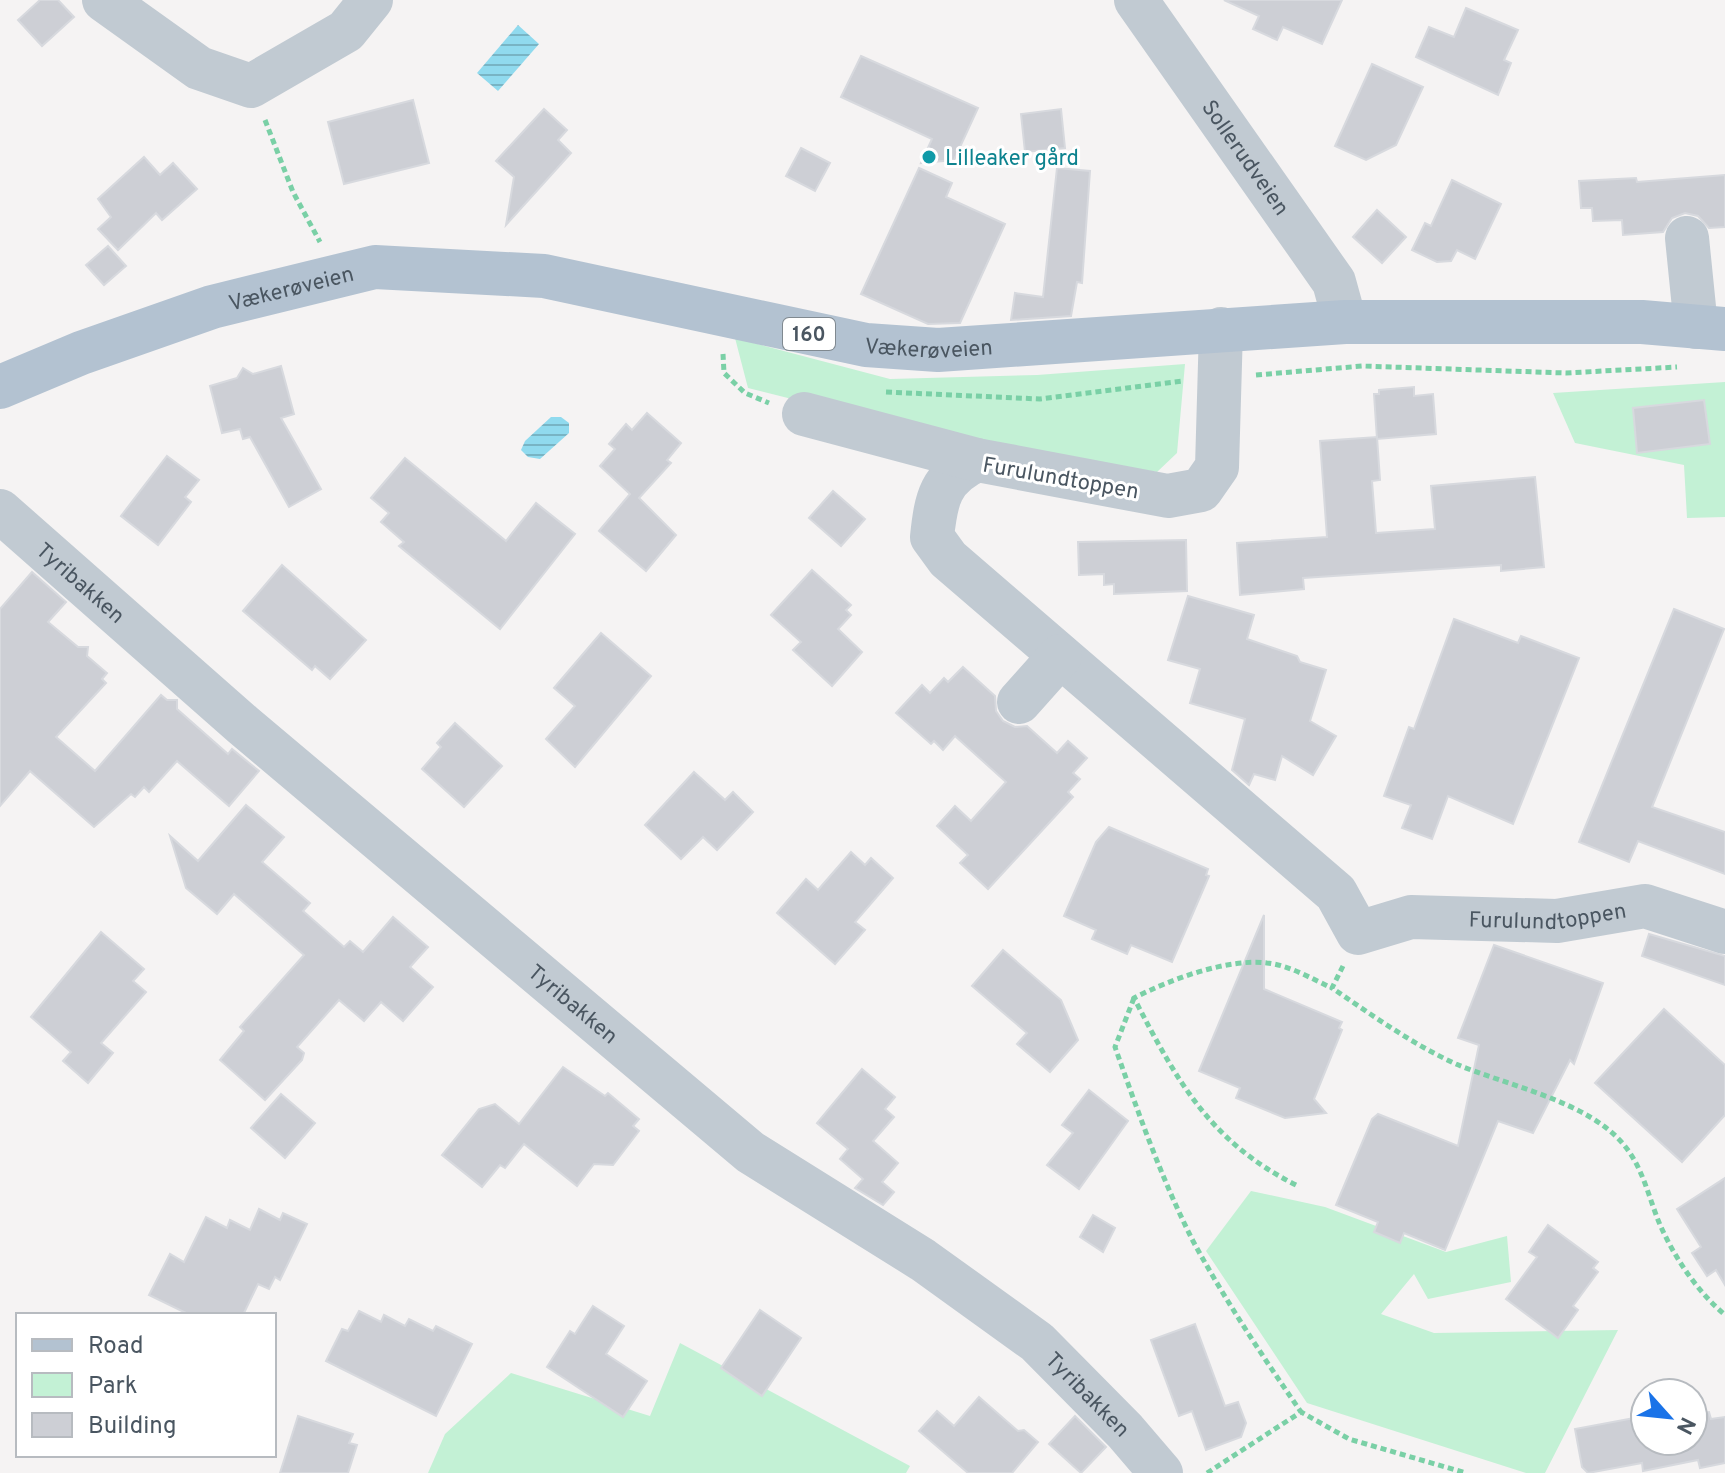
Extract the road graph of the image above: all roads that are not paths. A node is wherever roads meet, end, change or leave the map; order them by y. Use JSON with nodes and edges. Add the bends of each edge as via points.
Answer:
{"nodes":[{"id":1,"x":104,"y":0,"type":"edge"},
{"id":2,"x":371,"y":0,"type":"edge"},
{"id":3,"x":1136,"y":0,"type":"edge"},
{"id":4,"x":1687,"y":238,"type":"dead end"},
{"id":5,"x":1710,"y":315,"type":"edge"},
{"id":6,"x":1345,"y":322,"type":"junction"},
{"id":7,"x":1221,"y":329,"type":"junction"},
{"id":8,"x":0,"y":387,"type":"edge"},
{"id":9,"x":804,"y":414,"type":"road end"},
{"id":10,"x":977,"y":460,"type":"junction"},
{"id":11,"x":0,"y":511,"type":"edge"},
{"id":12,"x":1060,"y":656,"type":"junction"},
{"id":13,"x":1019,"y":702,"type":"dead end"},
{"id":14,"x":1725,"y":932,"type":"edge"},
{"id":15,"x":1161,"y":1473,"type":"edge"}],
"edges":[{"from":1,"to":2,"type":"street","via":[[199,68],[251,86],[346,31]]},
{"from":3,"to":6,"type":"street","name":"Sollerudveien","via":[[1334,282]]},
{"from":4,"to":5,"type":"street","name":"Vækerøveien"},
{"from":5,"to":6,"type":"main road","name":"Vækerøveien","number":"160","via":[[1642,322]]},
{"from":6,"to":7,"type":"main road","name":"Vækerøveien","number":"160"},
{"from":7,"to":8,"type":"main road","name":"Vækerøveien","number":"160","via":[[938,350],[866,345],[544,276],[375,267],[212,307]]},
{"from":7,"to":10,"type":"street","name":"Furulundtoppen","via":[[1217,467],[1201,490],[1168,496]]},
{"from":9,"to":10,"type":"street"},
{"from":10,"to":12,"type":"street","name":"Furulundtoppen","via":[[956,470],[936,502],[932,537],[948,559]]},
{"from":11,"to":15,"type":"street","name":"Tyribakken","via":[[243,725],[750,1152],[923,1260],[1037,1342]]},
{"from":12,"to":13,"type":"street"},
{"from":12,"to":14,"type":"street","name":"Furulundtoppen","via":[[1336,893],[1358,933],[1414,917],[1557,921],[1645,906]]}]}
